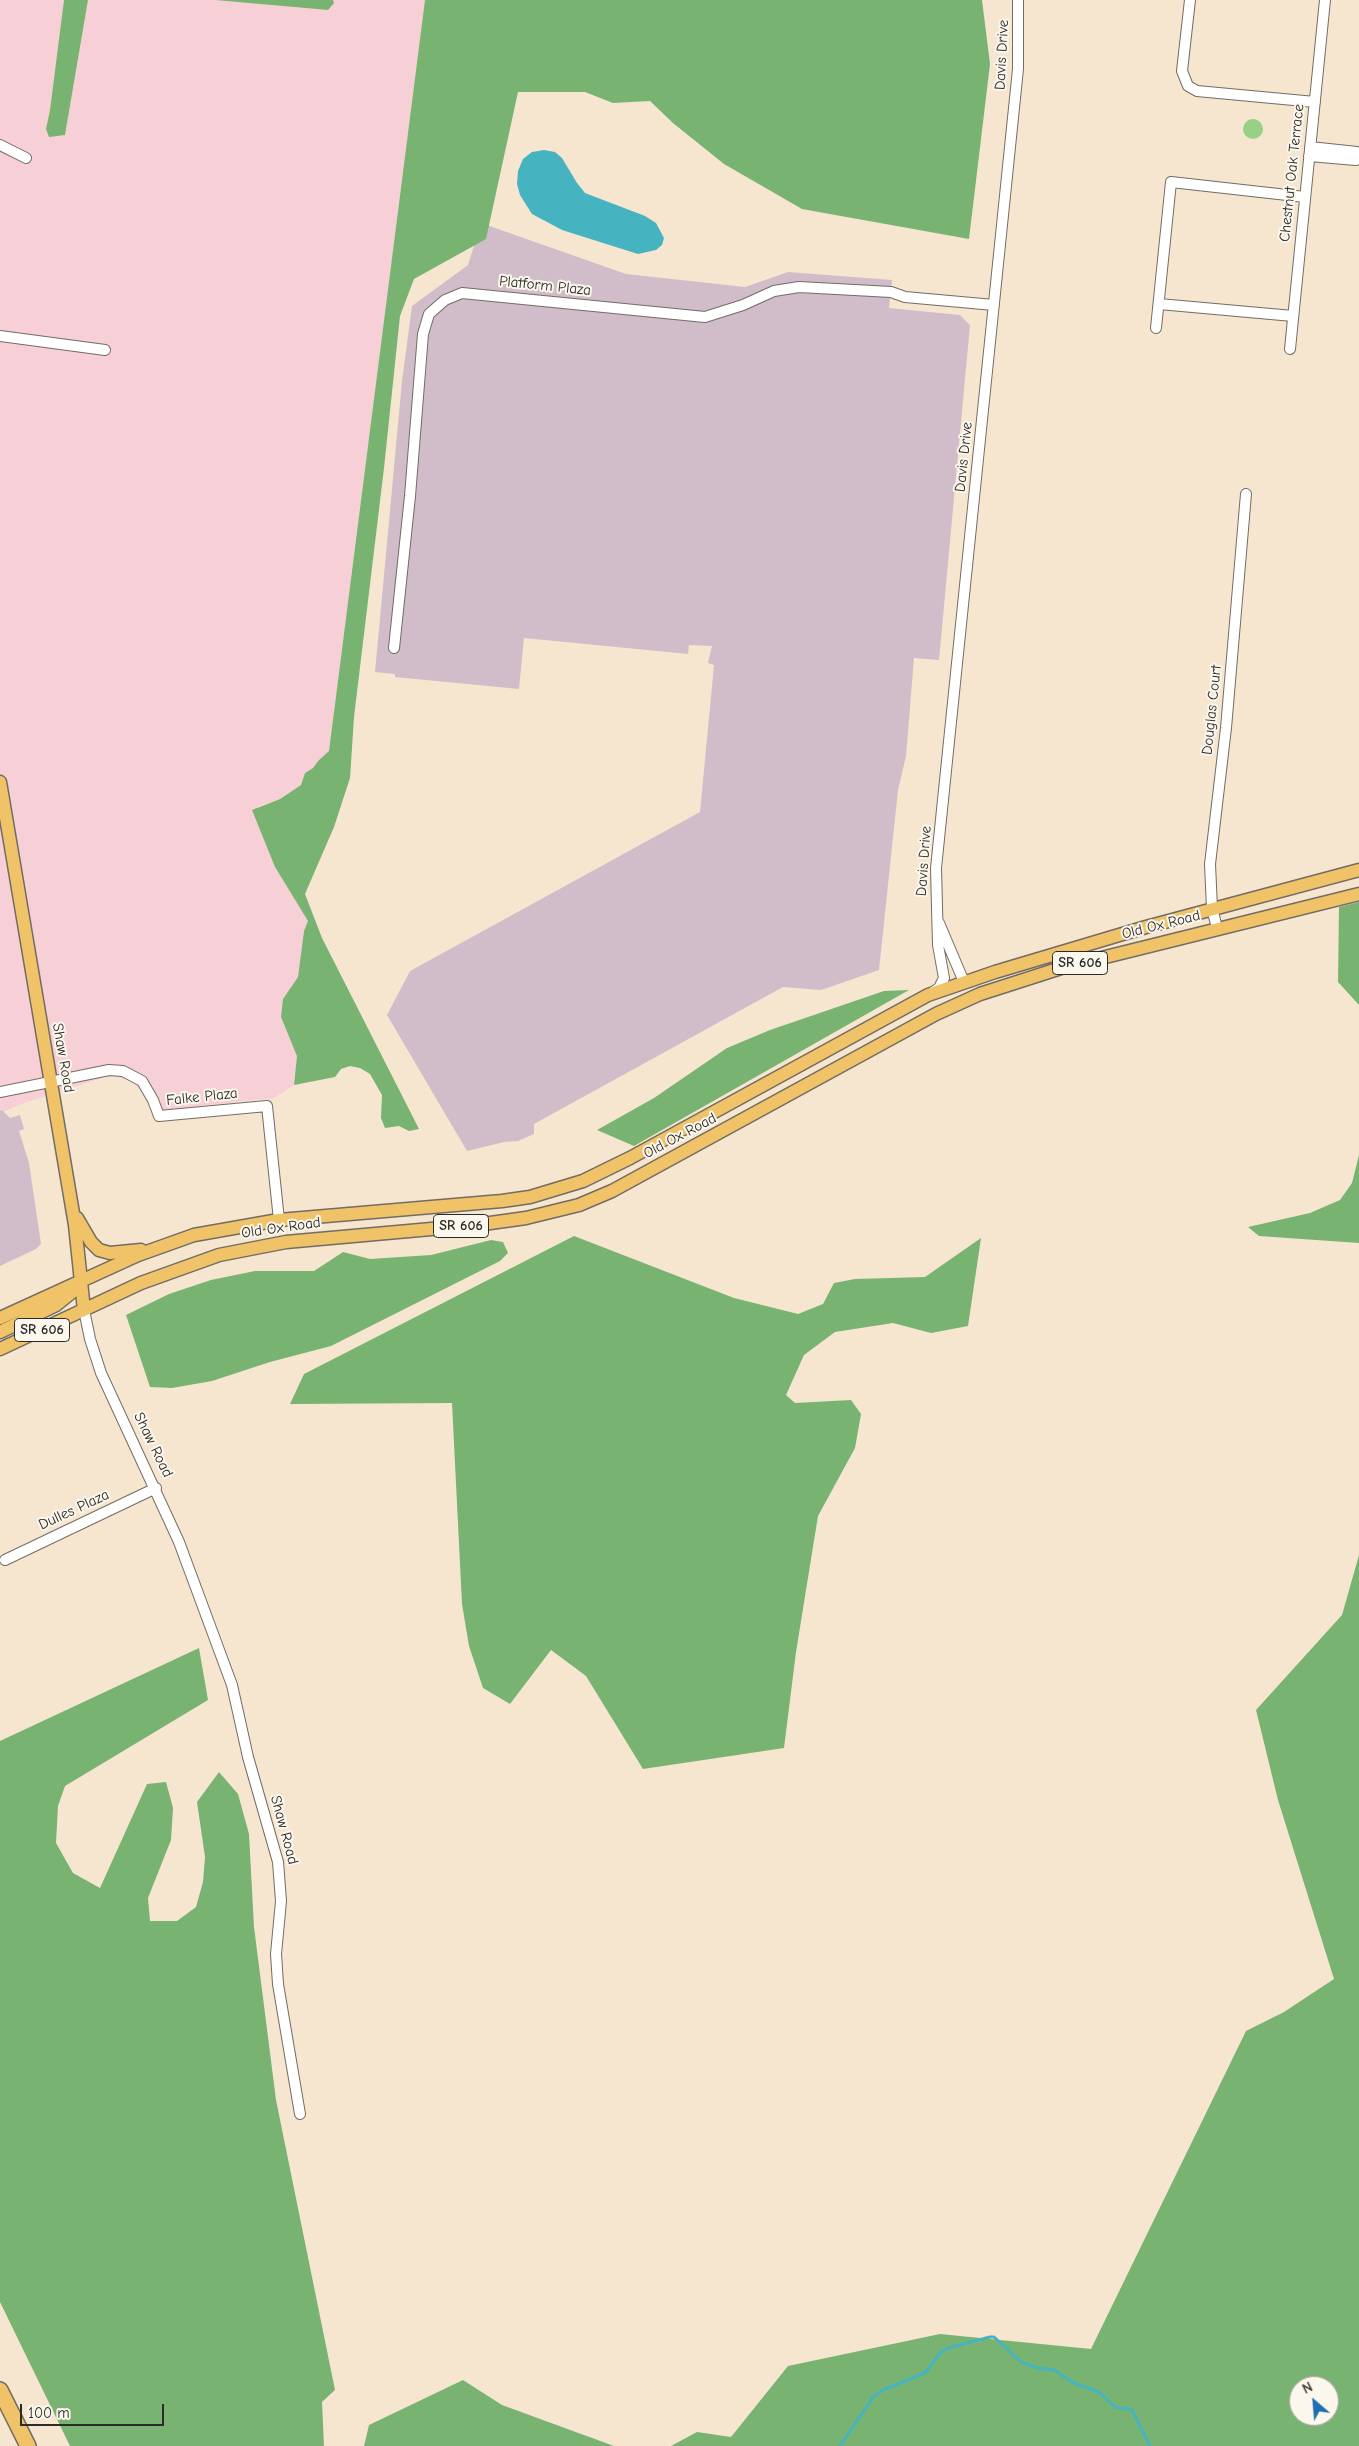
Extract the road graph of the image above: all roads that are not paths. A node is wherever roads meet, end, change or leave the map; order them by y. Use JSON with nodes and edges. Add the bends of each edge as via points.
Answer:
{"nodes":[{"id":1,"x":1018,"y":0,"type":"edge"},
{"id":2,"x":1190,"y":0,"type":"edge"},
{"id":3,"x":1325,"y":0,"type":"edge"},
{"id":4,"x":1314,"y":102,"type":"junction"},
{"id":5,"x":0,"y":145,"type":"edge"},
{"id":6,"x":1310,"y":151,"type":"junction"},
{"id":7,"x":1358,"y":157,"type":"edge"},
{"id":8,"x":26,"y":158,"type":"dead end"},
{"id":9,"x":1305,"y":197,"type":"junction"},
{"id":10,"x":1159,"y":304,"type":"junction"},
{"id":11,"x":994,"y":305,"type":"junction"},
{"id":12,"x":1293,"y":316,"type":"junction"},
{"id":13,"x":1156,"y":328,"type":"dead end"},
{"id":14,"x":0,"y":336,"type":"edge"},
{"id":15,"x":1290,"y":349,"type":"dead end"},
{"id":16,"x":105,"y":350,"type":"dead end"},
{"id":17,"x":1246,"y":494,"type":"dead end"},
{"id":18,"x":394,"y":648,"type":"dead end"},
{"id":19,"x":0,"y":782,"type":"edge"},
{"id":20,"x":1359,"y":870,"type":"edge"},
{"id":21,"x":1359,"y":894,"type":"edge"},
{"id":22,"x":1212,"y":908,"type":"junction"},
{"id":23,"x":937,"y":917,"type":"junction"},
{"id":24,"x":1217,"y":928,"type":"junction"},
{"id":25,"x":964,"y":982,"type":"junction"},
{"id":26,"x":930,"y":994,"type":"junction"},
{"id":27,"x":946,"y":1008,"type":"junction"},
{"id":28,"x":51,"y":1081,"type":"junction"},
{"id":29,"x":0,"y":1092,"type":"edge"},
{"id":30,"x":72,"y":1208,"type":"junction"},
{"id":31,"x":279,"y":1220,"type":"junction"},
{"id":32,"x":158,"y":1247,"type":"junction"},
{"id":33,"x":81,"y":1280,"type":"junction"},
{"id":34,"x":84,"y":1310,"type":"junction"},
{"id":35,"x":0,"y":1318,"type":"edge"},
{"id":36,"x":0,"y":1332,"type":"edge"},
{"id":37,"x":0,"y":1350,"type":"edge"},
{"id":38,"x":156,"y":1488,"type":"junction"},
{"id":39,"x":5,"y":1560,"type":"dead end"},
{"id":40,"x":300,"y":2114,"type":"dead end"},
{"id":41,"x":3,"y":2397,"type":"edge"},
{"id":42,"x":28,"y":2446,"type":"edge"},
{"id":43,"x":35,"y":2446,"type":"edge"}],
"edges":[{"from":1,"to":11,"type":"street","name":"Davis Drive","via":[[1018,69]]},
{"from":2,"to":4,"type":"street","via":[[1182,71],[1188,86],[1197,91]]},
{"from":3,"to":4,"type":"street","name":"Chestnut Oak Terrace"},
{"from":4,"to":6,"type":"street","name":"Chestnut Oak Terrace"},
{"from":5,"to":8,"type":"street"},
{"from":6,"to":7,"type":"street"},
{"from":6,"to":9,"type":"street","name":"Chestnut Oak Terrace"},
{"from":9,"to":10,"type":"street","via":[[1171,182]]},
{"from":9,"to":12,"type":"street","name":"Chestnut Oak Terrace"},
{"from":10,"to":12,"type":"street"},
{"from":10,"to":13,"type":"street"},
{"from":11,"to":18,"type":"street","name":"Platform Plaza","via":[[905,297],[891,292],[799,287],[774,291],[705,317],[462,292],[445,300],[429,314],[423,334]]},
{"from":11,"to":23,"type":"street","name":"Davis Drive","via":[[936,868]]},
{"from":12,"to":15,"type":"street","name":"Chestnut Oak Terrace"},
{"from":14,"to":16,"type":"street"},
{"from":17,"to":22,"type":"street","name":"Douglas Court","via":[[1226,728],[1211,849]]},
{"from":19,"to":28,"type":"main road","name":"Shaw Road"},
{"from":20,"to":22,"type":"main road","name":"Old Ox Road","number":"SR 606"},
{"from":21,"to":24,"type":"main road","name":"Old Ox Road","number":"SR 606"},
{"from":22,"to":24,"type":"street","name":"Douglas Court"},
{"from":22,"to":25,"type":"main road","name":"Old Ox Road","number":"SR 606"},
{"from":23,"to":25,"type":"street","name":"Davis Drive"},
{"from":23,"to":26,"type":"street","name":"Davis Drive","via":[[944,978],[939,988]]},
{"from":24,"to":27,"type":"main road","name":"Old Ox Road","number":"SR 606","via":[[1025,978]]},
{"from":25,"to":26,"type":"main road","name":"Old Ox Road","number":"SR 606"},
{"from":25,"to":27,"type":"main road","via":[[958,998]]},
{"from":26,"to":31,"type":"main road","name":"Old Ox Road","number":"SR 606","via":[[583,1181],[538,1195],[502,1201]]},
{"from":27,"to":34,"type":"main road","name":"Old Ox Road","number":"SR 606","via":[[621,1186],[579,1204],[526,1218],[476,1225],[250,1248],[163,1273]]},
{"from":28,"to":29,"type":"street"},
{"from":28,"to":30,"type":"main road","name":"Shaw Road"},
{"from":28,"to":31,"type":"street","name":"Falke Plaza","via":[[95,1071],[123,1071],[142,1081],[159,1116],[267,1106]]},
{"from":30,"to":32,"type":"main road","via":[[99,1250],[116,1253]]},
{"from":30,"to":33,"type":"main road","name":"Shaw Road"},
{"from":31,"to":32,"type":"main road","name":"Old Ox Road","number":"SR 606","via":[[194,1235]]},
{"from":32,"to":33,"type":"main road","name":"Old Ox Road","number":"SR 606"},
{"from":33,"to":34,"type":"main road","name":"Shaw Road"},
{"from":33,"to":35,"type":"main road","name":"Old Ox Road","number":"SR 606"},
{"from":33,"to":36,"type":"main road","via":[[77,1288],[56,1305]]},
{"from":34,"to":37,"type":"main road","name":"Old Ox Road","number":"SR 606"},
{"from":34,"to":38,"type":"street","name":"Shaw Road","via":[[101,1373]]},
{"from":38,"to":39,"type":"street","name":"Dulles Plaza"},
{"from":38,"to":40,"type":"street","name":"Shaw Road","via":[[180,1542],[232,1685],[250,1765],[278,1862],[281,1901],[276,1954],[278,1984]]},
{"from":41,"to":42,"type":"highway"},
{"from":41,"to":43,"type":"highway"}]}
